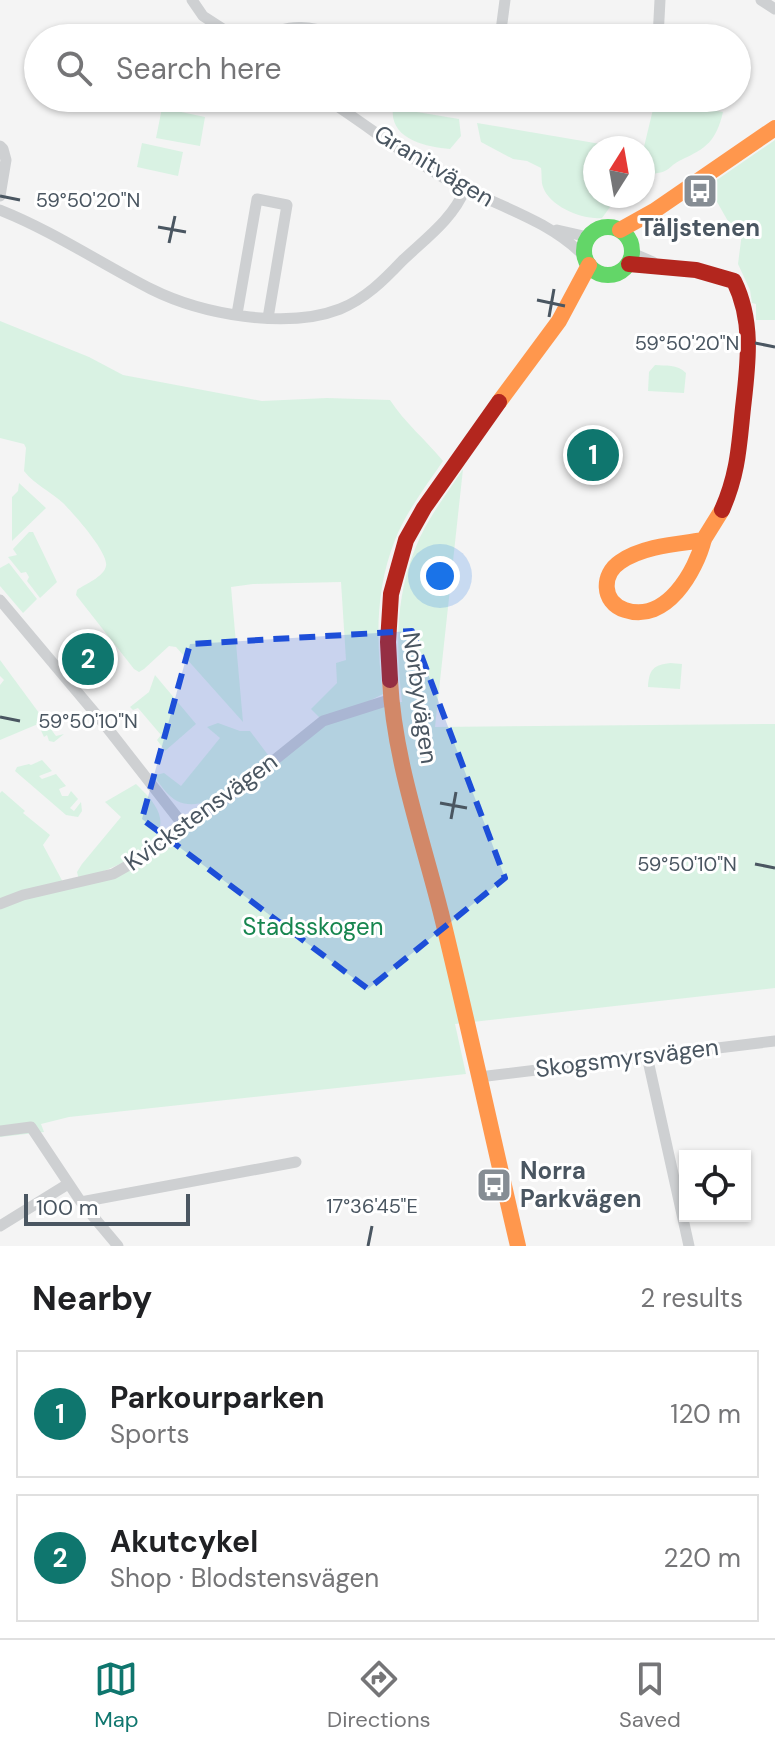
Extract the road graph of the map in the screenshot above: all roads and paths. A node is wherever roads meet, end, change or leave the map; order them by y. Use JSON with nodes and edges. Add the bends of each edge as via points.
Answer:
{"nodes":[{"id":1,"x":192,"y":0,"type":"edge"},
{"id":2,"x":505,"y":0,"type":"edge"},
{"id":3,"x":660,"y":0,"type":"edge"},
{"id":4,"x":761,"y":0,"type":"edge"},
{"id":5,"x":775,"y":9,"type":"edge"},
{"id":6,"x":215,"y":24,"type":"edge"},
{"id":7,"x":502,"y":24,"type":"edge"},
{"id":8,"x":659,"y":24,"type":"edge"},
{"id":9,"x":346,"y":112,"type":"edge"},
{"id":10,"x":775,"y":128,"type":"edge"},
{"id":11,"x":0,"y":146,"type":"edge"},
{"id":12,"x":465,"y":189,"type":"junction"},
{"id":13,"x":0,"y":196,"type":"edge"},
{"id":14,"x":0,"y":210,"type":"edge"},
{"id":15,"x":545,"y":227,"type":"junction"},
{"id":16,"x":588,"y":237,"type":"junction"},
{"id":17,"x":628,"y":247,"type":"junction"},
{"id":18,"x":592,"y":265,"type":"junction"},
{"id":19,"x":237,"y":314,"type":"junction"},
{"id":20,"x":268,"y":318,"type":"junction"},
{"id":21,"x":704,"y":540,"type":"junction"},
{"id":22,"x":0,"y":600,"type":"edge"},
{"id":23,"x":392,"y":699,"type":"junction"},
{"id":24,"x":184,"y":826,"type":"junction"},
{"id":25,"x":0,"y":904,"type":"edge"},
{"id":26,"x":775,"y":1041,"type":"edge"},
{"id":27,"x":647,"y":1056,"type":"junction"},
{"id":28,"x":479,"y":1077,"type":"junction"},
{"id":29,"x":0,"y":1131,"type":"edge"},
{"id":30,"x":296,"y":1162,"type":"dead end"},
{"id":31,"x":68,"y":1184,"type":"junction"},
{"id":32,"x":81,"y":1202,"type":"junction"},
{"id":33,"x":0,"y":1226,"type":"edge"},
{"id":34,"x":118,"y":1246,"type":"edge"},
{"id":35,"x":518,"y":1246,"type":"edge"},
{"id":36,"x":689,"y":1246,"type":"edge"}],
"edges":[{"from":1,"to":6,"type":"street"},
{"from":2,"to":7,"type":"street"},
{"from":3,"to":8,"type":"street"},
{"from":4,"to":5,"type":"street"},
{"from":9,"to":12,"type":"street","name":"Granitvägen"},
{"from":10,"to":17,"type":"street","via":[[654,211]]},
{"from":11,"to":13,"type":"street","via":[[6,160]]},
{"from":12,"to":15,"type":"street","name":"Granitvägen"},
{"from":12,"to":20,"type":"street","via":[[455,210],[361,297],[322,314]]},
{"from":14,"to":19,"type":"street","via":[[151,289]]},
{"from":15,"to":16,"type":"street","name":"Granitvägen"},
{"from":15,"to":18,"type":"street","name":"Granitvägen"},
{"from":16,"to":17,"type":"street","via":[[609,226]]},
{"from":16,"to":18,"type":"street","via":[[585,246]]},
{"from":17,"to":18,"type":"street","via":[[619,273]]},
{"from":17,"to":21,"type":"street","via":[[661,265],[721,276],[740,290],[747,365],[738,465]]},
{"from":18,"to":23,"type":"street","name":"Norbyvägen","via":[[576,296],[452,466],[403,547],[386,623]]},
{"from":19,"to":20,"type":"street"},
{"from":19,"to":20,"type":"street","via":[[257,199],[287,205]]},
{"from":21,"to":21,"type":"street","via":[[656,547],[615,565],[606,590],[613,605],[636,612],[661,605],[680,589]]},
{"from":22,"to":24,"type":"street"},
{"from":23,"to":24,"type":"street","name":"Kvickstensvägen","via":[[323,721]]},
{"from":23,"to":28,"type":"street","name":"Norbyvägen"},
{"from":24,"to":25,"type":"street","name":"Kvickstensvägen","via":[[113,874]]},
{"from":26,"to":27,"type":"street","name":"Skogsmyrsvägen"},
{"from":27,"to":28,"type":"street","name":"Skogsmyrsvägen"},
{"from":27,"to":36,"type":"street"},
{"from":28,"to":35,"type":"street","name":"Norbyvägen"},
{"from":29,"to":31,"type":"street","via":[[31,1127]]},
{"from":30,"to":32,"type":"street"},
{"from":31,"to":32,"type":"street"},
{"from":31,"to":33,"type":"street"},
{"from":32,"to":34,"type":"street"}]}
